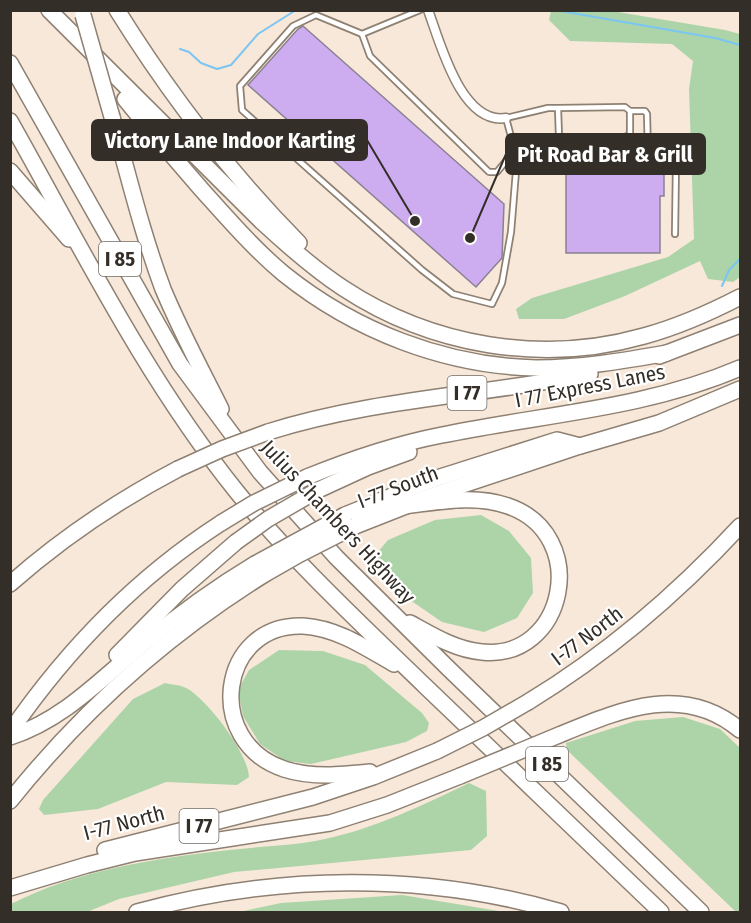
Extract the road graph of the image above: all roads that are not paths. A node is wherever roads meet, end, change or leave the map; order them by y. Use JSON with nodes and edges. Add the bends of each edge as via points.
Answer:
{"nodes":[{"id":1,"x":49,"y":10,"type":"edge"},
{"id":2,"x":117,"y":10,"type":"edge"},
{"id":3,"x":420,"y":10,"type":"edge"},
{"id":4,"x":428,"y":10,"type":"edge"},
{"id":5,"x":83,"y":13,"type":"edge"},
{"id":6,"x":362,"y":34,"type":"junction"},
{"id":7,"x":88,"y":51,"type":"junction"},
{"id":8,"x":10,"y":63,"type":"edge"},
{"id":9,"x":558,"y":108,"type":"junction"},
{"id":10,"x":630,"y":111,"type":"junction"},
{"id":11,"x":506,"y":118,"type":"junction"},
{"id":12,"x":10,"y":120,"type":"edge"},
{"id":13,"x":515,"y":150,"type":"junction"},
{"id":14,"x":10,"y":171,"type":"edge"},
{"id":15,"x":675,"y":234,"type":"dead end"},
{"id":16,"x":93,"y":268,"type":"junction"},
{"id":17,"x":741,"y":297,"type":"edge"},
{"id":18,"x":377,"y":308,"type":"junction"},
{"id":19,"x":741,"y":325,"type":"edge"},
{"id":20,"x":667,"y":353,"type":"junction"},
{"id":21,"x":741,"y":368,"type":"edge"},
{"id":22,"x":741,"y":389,"type":"edge"},
{"id":23,"x":492,"y":426,"type":"junction"},
{"id":24,"x":580,"y":446,"type":"junction"},
{"id":25,"x":240,"y":447,"type":"junction"},
{"id":26,"x":404,"y":506,"type":"junction"},
{"id":27,"x":350,"y":520,"type":"junction"},
{"id":28,"x":741,"y":526,"type":"edge"},
{"id":29,"x":260,"y":569,"type":"junction"},
{"id":30,"x":10,"y":584,"type":"edge"},
{"id":31,"x":395,"y":615,"type":"junction"},
{"id":32,"x":415,"y":675,"type":"junction"},
{"id":33,"x":69,"y":706,"type":"junction"},
{"id":34,"x":741,"y":730,"type":"edge"},
{"id":35,"x":10,"y":732,"type":"edge"},
{"id":36,"x":10,"y":737,"type":"edge"},
{"id":37,"x":388,"y":771,"type":"junction"},
{"id":38,"x":10,"y":801,"type":"edge"},
{"id":39,"x":10,"y":879,"type":"edge"},
{"id":40,"x":10,"y":888,"type":"edge"},
{"id":41,"x":137,"y":912,"type":"edge"},
{"id":42,"x":561,"y":912,"type":"edge"},
{"id":43,"x":661,"y":912,"type":"edge"},
{"id":44,"x":701,"y":912,"type":"edge"}],
"edges":[{"from":1,"to":7,"type":"highway"},
{"from":2,"to":18,"type":"highway","via":[[183,109],[252,194],[300,244]]},
{"from":3,"to":6,"type":"lane"},
{"from":4,"to":11,"type":"street","via":[[463,93],[487,115]]},
{"from":5,"to":25,"type":"highway","bridge":true,"via":[[163,288]]},
{"from":6,"to":13,"type":"lane","via":[[370,56],[489,172],[497,172]]},
{"from":6,"to":13,"type":"lane","via":[[316,15],[293,26],[240,86],[242,110],[453,294],[492,304],[502,283],[511,232]]},
{"from":7,"to":18,"type":"highway","via":[[278,237],[327,277]]},
{"from":7,"to":20,"type":"highway","via":[[164,147],[244,237],[284,274],[345,315],[418,347],[498,365],[580,366]]},
{"from":8,"to":25,"type":"highway","name":"Julius Chambers Highway","number":"I 85","via":[[170,346]]},
{"from":9,"to":10,"type":"lane","via":[[625,107]]},
{"from":9,"to":10,"type":"lane","via":[[559,137],[624,138],[630,134]]},
{"from":9,"to":11,"type":"lane"},
{"from":10,"to":15,"type":"lane","via":[[647,114],[648,153],[671,156],[676,163]]},
{"from":11,"to":13,"type":"lane"},
{"from":12,"to":16,"type":"highway","number":"I 85"},
{"from":14,"to":16,"type":"highway"},
{"from":16,"to":32,"type":"highway","number":"I 85","via":[[173,405],[237,491],[315,578]]},
{"from":17,"to":18,"type":"highway","via":[[643,337],[552,349],[518,349],[466,341],[421,328]]},
{"from":19,"to":20,"type":"highway","name":"I 77 Express Lanes","number":"I 77"},
{"from":20,"to":30,"type":"highway","name":"I 77 Express Lanes","number":"I 77","bridge":true,"via":[[552,381],[349,410],[268,432],[178,469],[93,519]]},
{"from":21,"to":23,"type":"highway","name":"I 77 Express Lanes","number":"I 77","via":[[640,401]]},
{"from":22,"to":24,"type":"highway","name":"I-77 South","via":[[659,423]]},
{"from":23,"to":33,"type":"highway","bridge":true,"via":[[383,461],[318,490],[268,519],[208,564]]},
{"from":23,"to":35,"type":"highway","name":"I 77 Express Lanes","number":"I 77","bridge":true,"via":[[360,457],[307,477],[221,523],[162,564],[109,611],[66,658]]},
{"from":24,"to":26,"type":"highway","name":"I-77 South"},
{"from":24,"to":27,"type":"highway","via":[[556,440],[418,485]]},
{"from":25,"to":31,"type":"highway","name":"Julius Chambers Highway","number":"I 85","via":[[308,527]]},
{"from":26,"to":27,"type":"highway","name":"I-77 South"},
{"from":26,"to":31,"type":"highway","via":[[485,501],[520,512],[539,526],[551,543],[560,580],[554,608],[544,625],[522,644],[497,652],[462,648]]},
{"from":27,"to":29,"type":"highway","bridge":true},
{"from":28,"to":37,"type":"highway","name":"I-77 North","number":"I 77","bridge":true,"via":[[650,615],[572,674],[437,751]]},
{"from":29,"to":33,"type":"highway","via":[[180,615]]},
{"from":29,"to":38,"type":"highway","via":[[116,687],[65,737]]},
{"from":31,"to":44,"type":"highway","name":"Julius Chambers Highway","number":"I 85"},
{"from":32,"to":37,"type":"highway","via":[[341,635],[300,626],[273,632],[257,642],[244,655],[233,678],[230,696],[234,722],[247,744],[266,760],[284,769],[314,775]]},
{"from":32,"to":43,"type":"highway","number":"I 85"},
{"from":33,"to":36,"type":"highway","via":[[34,729]]},
{"from":34,"to":40,"type":"highway","bridge":true,"via":[[724,718],[688,705],[644,706],[339,821],[135,853]]},
{"from":37,"to":39,"type":"highway","name":"I-77 North","number":"I 77","via":[[313,797],[102,850]]},
{"from":41,"to":42,"type":"highway","via":[[236,891],[342,883],[448,889]]}]}
